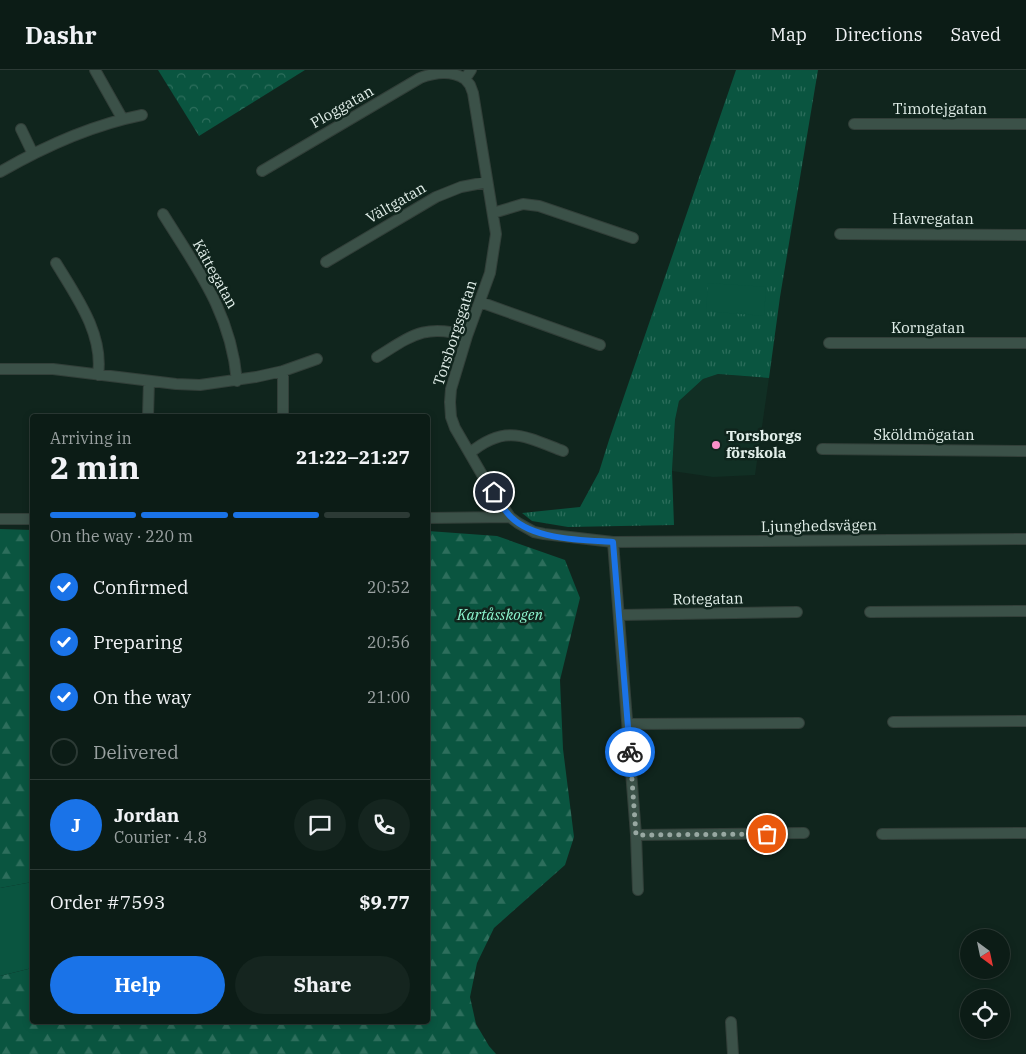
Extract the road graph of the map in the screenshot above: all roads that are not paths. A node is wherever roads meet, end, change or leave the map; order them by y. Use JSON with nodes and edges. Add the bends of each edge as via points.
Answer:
{"nodes":[{"id":1,"x":94,"y":70,"type":"edge"},
{"id":2,"x":468,"y":74,"type":"edge"},
{"id":3,"x":142,"y":114,"type":"dead end"},
{"id":4,"x":122,"y":118,"type":"junction"},
{"id":5,"x":854,"y":124,"type":"dead end"},
{"id":6,"x":1026,"y":124,"type":"edge"},
{"id":7,"x":20,"y":130,"type":"dead end"},
{"id":8,"x":33,"y":154,"type":"junction"},
{"id":9,"x":262,"y":171,"type":"dead end"},
{"id":10,"x":0,"y":172,"type":"edge"},
{"id":11,"x":486,"y":182,"type":"junction"},
{"id":12,"x":493,"y":213,"type":"junction"},
{"id":13,"x":163,"y":214,"type":"dead end"},
{"id":14,"x":840,"y":234,"type":"dead end"},
{"id":15,"x":1026,"y":235,"type":"edge"},
{"id":16,"x":633,"y":238,"type":"dead end"},
{"id":17,"x":326,"y":262,"type":"dead end"},
{"id":18,"x":56,"y":263,"type":"dead end"},
{"id":19,"x":480,"y":302,"type":"junction"},
{"id":20,"x":467,"y":336,"type":"junction"},
{"id":21,"x":829,"y":343,"type":"dead end"},
{"id":22,"x":1026,"y":343,"type":"edge"},
{"id":23,"x":600,"y":345,"type":"dead end"},
{"id":24,"x":377,"y":357,"type":"dead end"},
{"id":25,"x":317,"y":359,"type":"dead end"},
{"id":26,"x":0,"y":369,"type":"edge"},
{"id":27,"x":283,"y":370,"type":"junction"},
{"id":28,"x":98,"y":375,"type":"junction"},
{"id":29,"x":149,"y":381,"type":"junction"},
{"id":30,"x":237,"y":381,"type":"junction"},
{"id":31,"x":148,"y":414,"type":"edge"},
{"id":32,"x":283,"y":414,"type":"edge"},
{"id":33,"x":822,"y":449,"type":"dead end"},
{"id":34,"x":563,"y":451,"type":"dead end"},
{"id":35,"x":1026,"y":451,"type":"edge"},
{"id":36,"x":470,"y":454,"type":"junction"},
{"id":37,"x":510,"y":517,"type":"junction"},
{"id":38,"x":430,"y":518,"type":"edge"},
{"id":39,"x":0,"y":519,"type":"edge"},
{"id":40,"x":30,"y":519,"type":"edge"},
{"id":41,"x":1026,"y":539,"type":"edge"},
{"id":42,"x":613,"y":542,"type":"junction"},
{"id":43,"x":1026,"y":611,"type":"edge"},
{"id":44,"x":797,"y":612,"type":"dead end"},
{"id":45,"x":870,"y":612,"type":"dead end"},
{"id":46,"x":620,"y":616,"type":"junction"},
{"id":47,"x":1026,"y":721,"type":"edge"},
{"id":48,"x":893,"y":722,"type":"dead end"},
{"id":49,"x":799,"y":723,"type":"dead end"},
{"id":50,"x":628,"y":724,"type":"junction"},
{"id":51,"x":804,"y":833,"type":"dead end"},
{"id":52,"x":1026,"y":833,"type":"edge"},
{"id":53,"x":882,"y":834,"type":"dead end"},
{"id":54,"x":636,"y":835,"type":"junction"},
{"id":55,"x":638,"y":890,"type":"dead end"},
{"id":56,"x":731,"y":1022,"type":"dead end"},
{"id":57,"x":733,"y":1054,"type":"edge"}],
"edges":[{"from":1,"to":4,"type":"street"},
{"from":2,"to":9,"type":"street","name":"Ploggatan","via":[[440,71],[420,78]]},
{"from":2,"to":11,"type":"street","name":"Torsborgsgatan"},
{"from":3,"to":4,"type":"street"},
{"from":4,"to":8,"type":"street"},
{"from":5,"to":6,"type":"street","name":"Timotejgatan"},
{"from":7,"to":8,"type":"street"},
{"from":8,"to":10,"type":"street"},
{"from":11,"to":12,"type":"street","name":"Torsborgsgatan"},
{"from":11,"to":17,"type":"street","name":"Vältgatan","via":[[436,197]]},
{"from":12,"to":16,"type":"street","via":[[523,204],[539,206]]},
{"from":12,"to":19,"type":"street","name":"Torsborgsgatan","via":[[496,234],[494,258]]},
{"from":13,"to":30,"type":"street","name":"Kättegatan","via":[[220,310],[233,348]]},
{"from":14,"to":15,"type":"street","name":"Havregatan"},
{"from":18,"to":28,"type":"street","via":[[96,340]]},
{"from":19,"to":20,"type":"street","name":"Torsborgsgatan"},
{"from":19,"to":23,"type":"street"},
{"from":20,"to":24,"type":"street","via":[[449,331],[426,331]]},
{"from":20,"to":36,"type":"street","name":"Torsborgsgatan","via":[[450,402],[455,428]]},
{"from":21,"to":22,"type":"street","name":"Korngatan"},
{"from":25,"to":27,"type":"street"},
{"from":26,"to":28,"type":"street","via":[[53,369]]},
{"from":27,"to":30,"type":"street"},
{"from":27,"to":32,"type":"street"},
{"from":28,"to":29,"type":"street"},
{"from":29,"to":30,"type":"street","via":[[200,385]]},
{"from":29,"to":31,"type":"street"},
{"from":33,"to":35,"type":"street","name":"Sköldmögatan"},
{"from":34,"to":36,"type":"street","via":[[520,436],[503,435],[489,439]]},
{"from":36,"to":37,"type":"street","name":"Torsborgsgatan"},
{"from":37,"to":38,"type":"street"},
{"from":37,"to":42,"type":"street","name":"Torsborgsgatan","via":[[534,532]]},
{"from":39,"to":40,"type":"street"},
{"from":41,"to":42,"type":"street","name":"Ljunghedsvägen"},
{"from":42,"to":46,"type":"street"},
{"from":43,"to":45,"type":"street"},
{"from":44,"to":46,"type":"street","name":"Rotegatan"},
{"from":46,"to":50,"type":"street"},
{"from":47,"to":48,"type":"street"},
{"from":49,"to":50,"type":"street"},
{"from":50,"to":54,"type":"street"},
{"from":51,"to":54,"type":"street"},
{"from":52,"to":53,"type":"street"},
{"from":54,"to":55,"type":"street"},
{"from":56,"to":57,"type":"street"}]}
